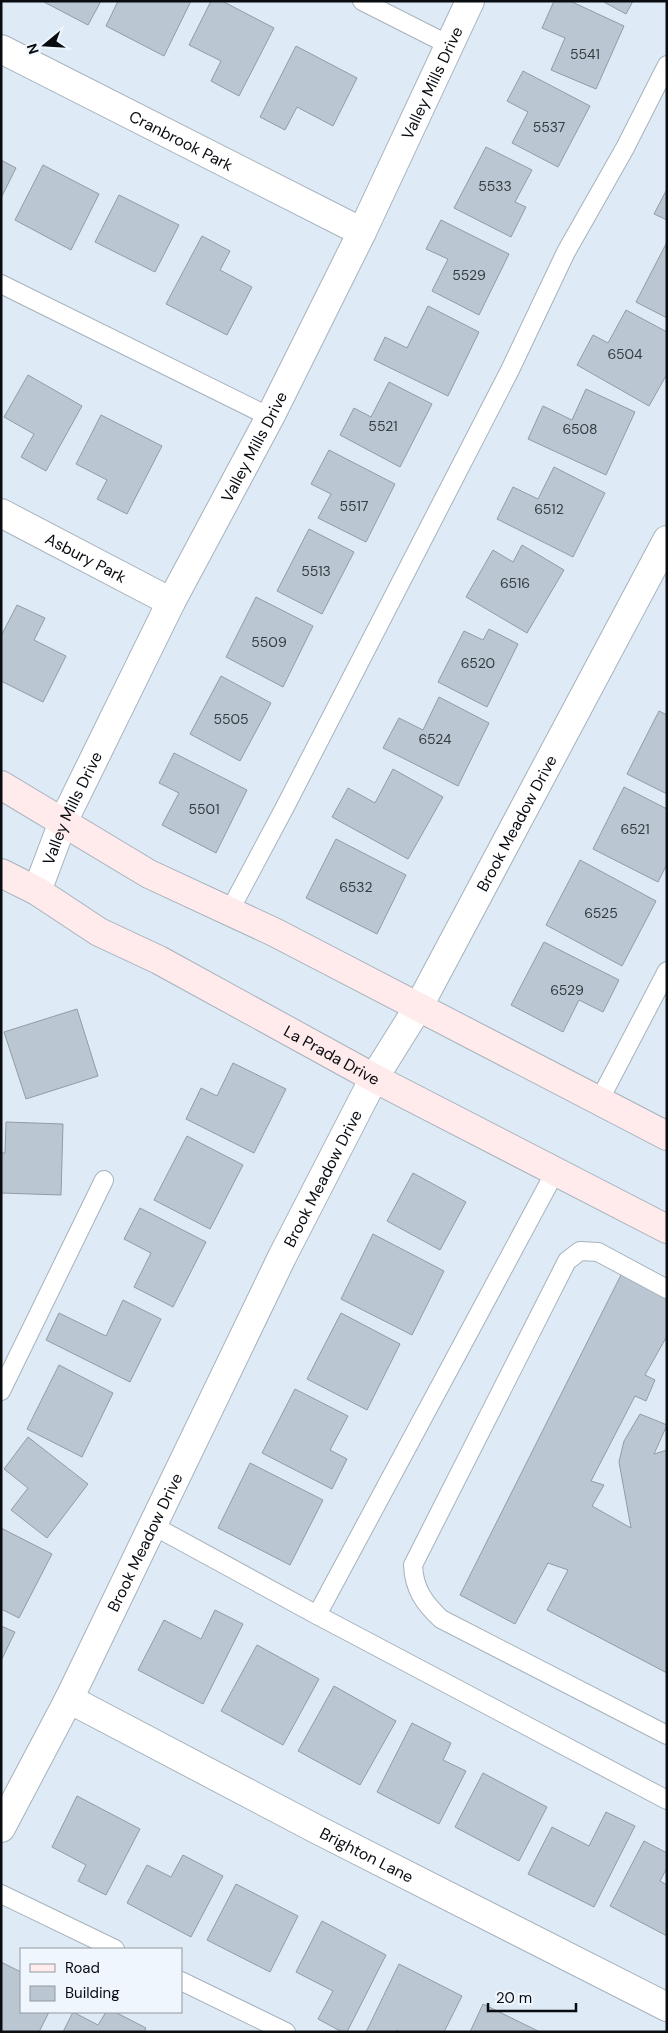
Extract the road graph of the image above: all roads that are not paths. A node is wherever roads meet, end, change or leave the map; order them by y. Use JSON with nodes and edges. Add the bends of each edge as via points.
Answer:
{"nodes":[{"id":1,"x":362,"y":1,"type":"edge"},
{"id":2,"x":470,"y":1,"type":"edge"},
{"id":3,"x":451,"y":46,"type":"junction"},
{"id":4,"x":1,"y":49,"type":"edge"},
{"id":5,"x":667,"y":64,"type":"edge"},
{"id":6,"x":362,"y":232,"type":"junction"},
{"id":7,"x":1,"y":284,"type":"edge"},
{"id":8,"x":270,"y":417,"type":"junction"},
{"id":9,"x":1,"y":513,"type":"edge"},
{"id":10,"x":667,"y":540,"type":"edge"},
{"id":11,"x":171,"y":602,"type":"junction"},
{"id":12,"x":1,"y":785,"type":"edge"},
{"id":13,"x":64,"y":822,"type":"junction"},
{"id":14,"x":1,"y":873,"type":"edge"},
{"id":15,"x":37,"y":891,"type":"junction"},
{"id":16,"x":229,"y":912,"type":"junction"},
{"id":17,"x":667,"y":971,"type":"edge"},
{"id":18,"x":419,"y":1006,"type":"junction"},
{"id":19,"x":374,"y":1078,"type":"junction"},
{"id":20,"x":599,"y":1101,"type":"junction"},
{"id":21,"x":667,"y":1136,"type":"edge"},
{"id":22,"x":555,"y":1172,"type":"junction"},
{"id":23,"x":104,"y":1180,"type":"dead end"},
{"id":24,"x":667,"y":1229,"type":"edge"},
{"id":25,"x":667,"y":1289,"type":"edge"},
{"id":26,"x":1,"y":1391,"type":"edge"},
{"id":27,"x":152,"y":1526,"type":"junction"},
{"id":28,"x":316,"y":1615,"type":"junction"},
{"id":29,"x":69,"y":1699,"type":"junction"},
{"id":30,"x":667,"y":1735,"type":"edge"},
{"id":31,"x":667,"y":1800,"type":"edge"},
{"id":32,"x":1,"y":1828,"type":"edge"},
{"id":33,"x":1,"y":1894,"type":"edge"},
{"id":34,"x":113,"y":1948,"type":"edge"},
{"id":35,"x":182,"y":1981,"type":"edge"},
{"id":36,"x":667,"y":2007,"type":"edge"},
{"id":37,"x":286,"y":2032,"type":"edge"}],
"edges":[{"from":1,"to":3,"type":"lane"},
{"from":2,"to":3,"type":"street","name":"Valley Mills Drive"},
{"from":3,"to":6,"type":"street","name":"Valley Mills Drive"},
{"from":4,"to":6,"type":"street","name":"Cranbrook Park"},
{"from":5,"to":16,"type":"lane","via":[[625,148],[566,252],[506,379]]},
{"from":6,"to":8,"type":"street","name":"Valley Mills Drive"},
{"from":7,"to":8,"type":"lane"},
{"from":8,"to":11,"type":"street","name":"Valley Mills Drive"},
{"from":9,"to":11,"type":"street","name":"Asbury Park"},
{"from":10,"to":18,"type":"street","name":"Brook Meadow Drive"},
{"from":11,"to":13,"type":"street","name":"Valley Mills Drive"},
{"from":12,"to":13,"type":"main road"},
{"from":13,"to":15,"type":"street","name":"Valley Mills Drive"},
{"from":13,"to":16,"type":"main road","via":[[149,874]]},
{"from":14,"to":15,"type":"main road","name":"La Prada Drive"},
{"from":15,"to":19,"type":"main road","name":"La Prada Drive","via":[[99,932],[159,960]]},
{"from":16,"to":18,"type":"main road"},
{"from":17,"to":20,"type":"lane"},
{"from":18,"to":19,"type":"street","name":"Brook Meadow Drive"},
{"from":18,"to":20,"type":"main road"},
{"from":19,"to":22,"type":"main road","name":"La Prada Drive"},
{"from":19,"to":27,"type":"street","name":"Brook Meadow Drive","via":[[282,1257]]},
{"from":20,"to":21,"type":"main road"},
{"from":22,"to":24,"type":"main road","name":"La Prada Drive"},
{"from":22,"to":28,"type":"lane"},
{"from":23,"to":26,"type":"lane"},
{"from":25,"to":30,"type":"lane","via":[[598,1252],[580,1251],[567,1261],[413,1565],[418,1592],[441,1619]]},
{"from":27,"to":28,"type":"lane"},
{"from":27,"to":29,"type":"street","name":"Brook Meadow Drive"},
{"from":28,"to":31,"type":"lane"},
{"from":29,"to":32,"type":"street","name":"Brook Meadow Drive"},
{"from":29,"to":36,"type":"street","name":"Brighton Lane"},
{"from":33,"to":34,"type":"lane"},
{"from":35,"to":37,"type":"lane"}]}
